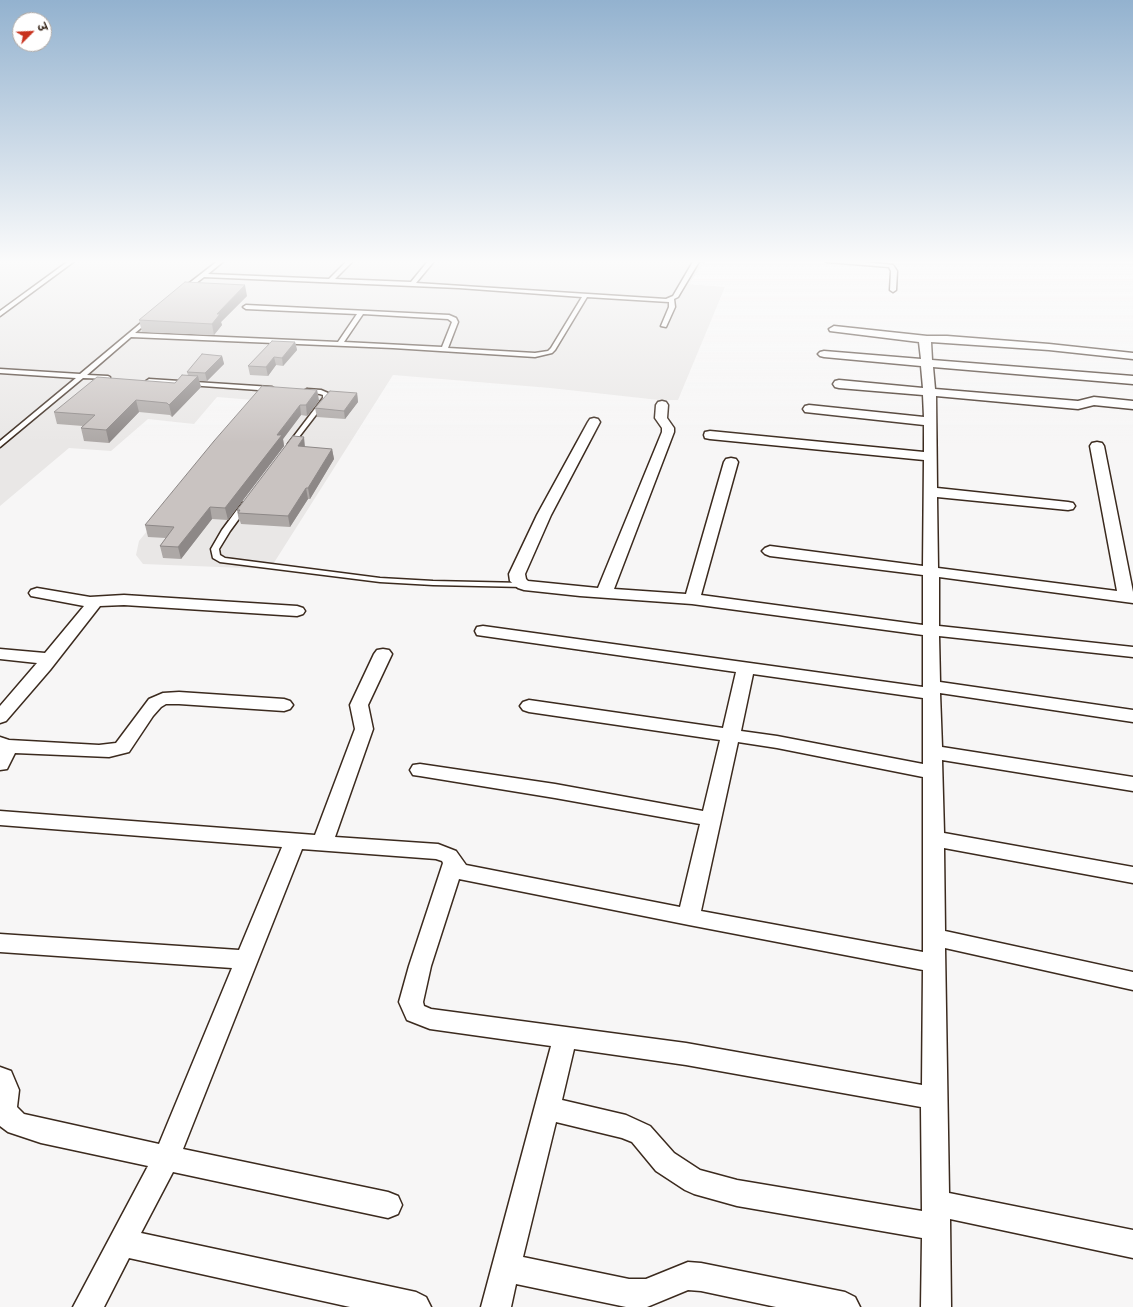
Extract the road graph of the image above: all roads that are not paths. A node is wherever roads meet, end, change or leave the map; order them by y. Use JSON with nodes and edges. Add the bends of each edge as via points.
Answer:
{"nodes":[{"id":1,"x":147,"y":321,"type":"edge"},
{"id":2,"x":356,"y":321,"type":"edge"},
{"id":3,"x":455,"y":321,"type":"edge"},
{"id":4,"x":570,"y":321,"type":"edge"},
{"id":5,"x":666,"y":321,"type":"edge"},
{"id":6,"x":664,"y":326,"type":"dead end"},
{"id":7,"x":834,"y":329,"type":"dead end"},
{"id":8,"x":130,"y":335,"type":"junction"},
{"id":9,"x":927,"y":339,"type":"junction"},
{"id":10,"x":340,"y":344,"type":"junction"},
{"id":11,"x":444,"y":350,"type":"junction"},
{"id":12,"x":824,"y":354,"type":"dead end"},
{"id":13,"x":1133,"y":356,"type":"edge"},
{"id":14,"x":927,"y":362,"type":"junction"},
{"id":15,"x":0,"y":371,"type":"edge"},
{"id":16,"x":81,"y":376,"type":"junction"},
{"id":17,"x":119,"y":379,"type":"edge"},
{"id":18,"x":142,"y":380,"type":"edge"},
{"id":19,"x":1133,"y":380,"type":"edge"},
{"id":20,"x":839,"y":384,"type":"dead end"},
{"id":21,"x":281,"y":390,"type":"edge"},
{"id":22,"x":296,"y":390,"type":"edge"},
{"id":23,"x":930,"y":392,"type":"junction"},
{"id":24,"x":662,"y":405,"type":"dead end"},
{"id":25,"x":1133,"y":405,"type":"edge"},
{"id":26,"x":809,"y":409,"type":"dead end"},
{"id":27,"x":594,"y":422,"type":"dead end"},
{"id":28,"x":931,"y":422,"type":"junction"},
{"id":29,"x":710,"y":435,"type":"dead end"},
{"id":30,"x":0,"y":445,"type":"edge"},
{"id":31,"x":1098,"y":446,"type":"dead end"},
{"id":32,"x":287,"y":449,"type":"edge"},
{"id":33,"x":931,"y":457,"type":"junction"},
{"id":34,"x":732,"y":462,"type":"dead end"},
{"id":35,"x":931,"y":492,"type":"junction"},
{"id":36,"x":249,"y":499,"type":"edge"},
{"id":37,"x":1068,"y":506,"type":"dead end"},
{"id":38,"x":770,"y":551,"type":"dead end"},
{"id":39,"x":930,"y":573,"type":"junction"},
{"id":40,"x":524,"y":585,"type":"junction"},
{"id":41,"x":37,"y":593,"type":"dead end"},
{"id":42,"x":604,"y":593,"type":"junction"},
{"id":43,"x":1129,"y":598,"type":"edge"},
{"id":44,"x":692,"y":599,"type":"junction"},
{"id":45,"x":89,"y":602,"type":"junction"},
{"id":46,"x":297,"y":612,"type":"dead end"},
{"id":47,"x":483,"y":631,"type":"dead end"},
{"id":48,"x":931,"y":631,"type":"junction"},
{"id":49,"x":1133,"y":652,"type":"edge"},
{"id":50,"x":0,"y":654,"type":"edge"},
{"id":51,"x":382,"y":654,"type":"dead end"},
{"id":52,"x":50,"y":659,"type":"junction"},
{"id":53,"x":746,"y":668,"type":"junction"},
{"id":54,"x":931,"y":674,"type":"junction"},
{"id":55,"x":284,"y":705,"type":"dead end"},
{"id":56,"x":529,"y":706,"type":"dead end"},
{"id":57,"x":1,"y":714,"type":"edge"},
{"id":58,"x":1133,"y":716,"type":"edge"},
{"id":59,"x":730,"y":735,"type":"junction"},
{"id":60,"x":3,"y":745,"type":"edge"},
{"id":61,"x":932,"y":762,"type":"junction"},
{"id":62,"x":0,"y":764,"type":"edge"},
{"id":63,"x":420,"y":770,"type":"dead end"},
{"id":64,"x":1133,"y":784,"type":"edge"},
{"id":65,"x":0,"y":818,"type":"edge"},
{"id":66,"x":711,"y":819,"type":"junction"},
{"id":67,"x":934,"y":839,"type":"junction"},
{"id":68,"x":294,"y":840,"type":"junction"},
{"id":69,"x":323,"y":842,"type":"junction"},
{"id":70,"x":454,"y":862,"type":"junction"},
{"id":71,"x":1133,"y":875,"type":"edge"},
{"id":72,"x":689,"y":917,"type":"junction"},
{"id":73,"x":934,"y":937,"type":"junction"},
{"id":74,"x":0,"y":943,"type":"edge"},
{"id":75,"x":246,"y":960,"type":"junction"},
{"id":76,"x":934,"y":963,"type":"junction"},
{"id":77,"x":1133,"y":981,"type":"edge"},
{"id":78,"x":565,"y":1038,"type":"junction"},
{"id":79,"x":0,"y":1078,"type":"edge"},
{"id":80,"x":934,"y":1098,"type":"junction"},
{"id":81,"x":547,"y":1108,"type":"junction"},
{"id":82,"x":167,"y":1157,"type":"junction"},
{"id":83,"x":388,"y":1205,"type":"dead end"},
{"id":84,"x":936,"y":1215,"type":"junction"},
{"id":85,"x":122,"y":1244,"type":"junction"},
{"id":86,"x":1133,"y":1244,"type":"edge"},
{"id":87,"x":506,"y":1267,"type":"junction"},
{"id":88,"x":88,"y":1307,"type":"edge"},
{"id":89,"x":416,"y":1307,"type":"edge"},
{"id":90,"x":496,"y":1307,"type":"edge"},
{"id":91,"x":845,"y":1307,"type":"edge"},
{"id":92,"x":936,"y":1307,"type":"edge"}],
"edges":[{"from":1,"to":8,"type":"lane"},
{"from":2,"to":10,"type":"lane"},
{"from":3,"to":11,"type":"lane"},
{"from":4,"to":11,"type":"lane","via":[[550,352],[535,355]]},
{"from":5,"to":6,"type":"lane"},
{"from":7,"to":9,"type":"street"},
{"from":8,"to":10,"type":"lane"},
{"from":8,"to":16,"type":"lane"},
{"from":9,"to":13,"type":"street","via":[[1049,347]]},
{"from":9,"to":14,"type":"street"},
{"from":10,"to":11,"type":"lane"},
{"from":12,"to":14,"type":"street"},
{"from":14,"to":19,"type":"street"},
{"from":14,"to":23,"type":"street"},
{"from":15,"to":16,"type":"lane"},
{"from":16,"to":17,"type":"lane"},
{"from":16,"to":30,"type":"lane"},
{"from":18,"to":21,"type":"lane"},
{"from":20,"to":23,"type":"street"},
{"from":22,"to":32,"type":"lane","via":[[321,392],[326,394],[326,398]]},
{"from":23,"to":25,"type":"street","via":[[1064,404],[1094,401]]},
{"from":23,"to":28,"type":"street"},
{"from":24,"to":42,"type":"street","via":[[661,418],[668,432]]},
{"from":26,"to":28,"type":"street"},
{"from":27,"to":40,"type":"street","via":[[544,515],[517,574],[518,581]]},
{"from":28,"to":33,"type":"street"},
{"from":29,"to":33,"type":"street"},
{"from":31,"to":43,"type":"street"},
{"from":33,"to":35,"type":"street"},
{"from":34,"to":44,"type":"street"},
{"from":35,"to":37,"type":"street"},
{"from":35,"to":39,"type":"street"},
{"from":36,"to":40,"type":"lane","via":[[215,549],[216,556],[223,560],[380,580]]},
{"from":38,"to":39,"type":"street"},
{"from":39,"to":43,"type":"street"},
{"from":39,"to":48,"type":"street"},
{"from":40,"to":42,"type":"street"},
{"from":41,"to":45,"type":"street"},
{"from":42,"to":44,"type":"street"},
{"from":44,"to":48,"type":"street"},
{"from":45,"to":46,"type":"street","via":[[124,600]]},
{"from":45,"to":52,"type":"street","via":[[92,606],[88,612]]},
{"from":47,"to":53,"type":"street"},
{"from":48,"to":49,"type":"street"},
{"from":48,"to":54,"type":"street"},
{"from":50,"to":52,"type":"street"},
{"from":51,"to":69,"type":"street","via":[[359,705],[364,729]]},
{"from":52,"to":57,"type":"street"},
{"from":53,"to":54,"type":"street"},
{"from":53,"to":59,"type":"street"},
{"from":54,"to":58,"type":"street"},
{"from":54,"to":61,"type":"street"},
{"from":55,"to":60,"type":"street","via":[[163,699],[147,712],[122,748],[109,751]]},
{"from":56,"to":59,"type":"street"},
{"from":59,"to":61,"type":"street"},
{"from":59,"to":66,"type":"street"},
{"from":60,"to":62,"type":"street","via":[[6,752]]},
{"from":61,"to":64,"type":"street"},
{"from":61,"to":67,"type":"street"},
{"from":63,"to":66,"type":"street"},
{"from":65,"to":68,"type":"street"},
{"from":66,"to":72,"type":"street"},
{"from":67,"to":71,"type":"street"},
{"from":67,"to":73,"type":"street"},
{"from":68,"to":69,"type":"street"},
{"from":68,"to":75,"type":"street"},
{"from":69,"to":70,"type":"street","via":[[438,852],[449,856]]},
{"from":70,"to":72,"type":"street","via":[[459,871],[471,874]]},
{"from":70,"to":78,"type":"street","via":[[420,966],[411,1002],[415,1013],[430,1019]]},
{"from":72,"to":76,"type":"street"},
{"from":73,"to":76,"type":"street"},
{"from":73,"to":77,"type":"street"},
{"from":74,"to":75,"type":"street"},
{"from":75,"to":82,"type":"street"},
{"from":76,"to":80,"type":"street"},
{"from":78,"to":80,"type":"street","via":[[686,1054]]},
{"from":78,"to":81,"type":"street"},
{"from":79,"to":82,"type":"street","via":[[6,1090],[4,1107],[7,1116],[17,1124]]},
{"from":80,"to":84,"type":"street"},
{"from":81,"to":84,"type":"street","via":[[626,1127],[641,1134],[665,1162],[694,1181],[737,1193]]},
{"from":81,"to":87,"type":"street"},
{"from":82,"to":83,"type":"street"},
{"from":82,"to":85,"type":"street"},
{"from":84,"to":86,"type":"street"},
{"from":84,"to":92,"type":"street"},
{"from":85,"to":88,"type":"street"},
{"from":85,"to":89,"type":"street"},
{"from":87,"to":90,"type":"street"},
{"from":87,"to":91,"type":"street","via":[[629,1293],[646,1293],[688,1276],[701,1277]]}]}
